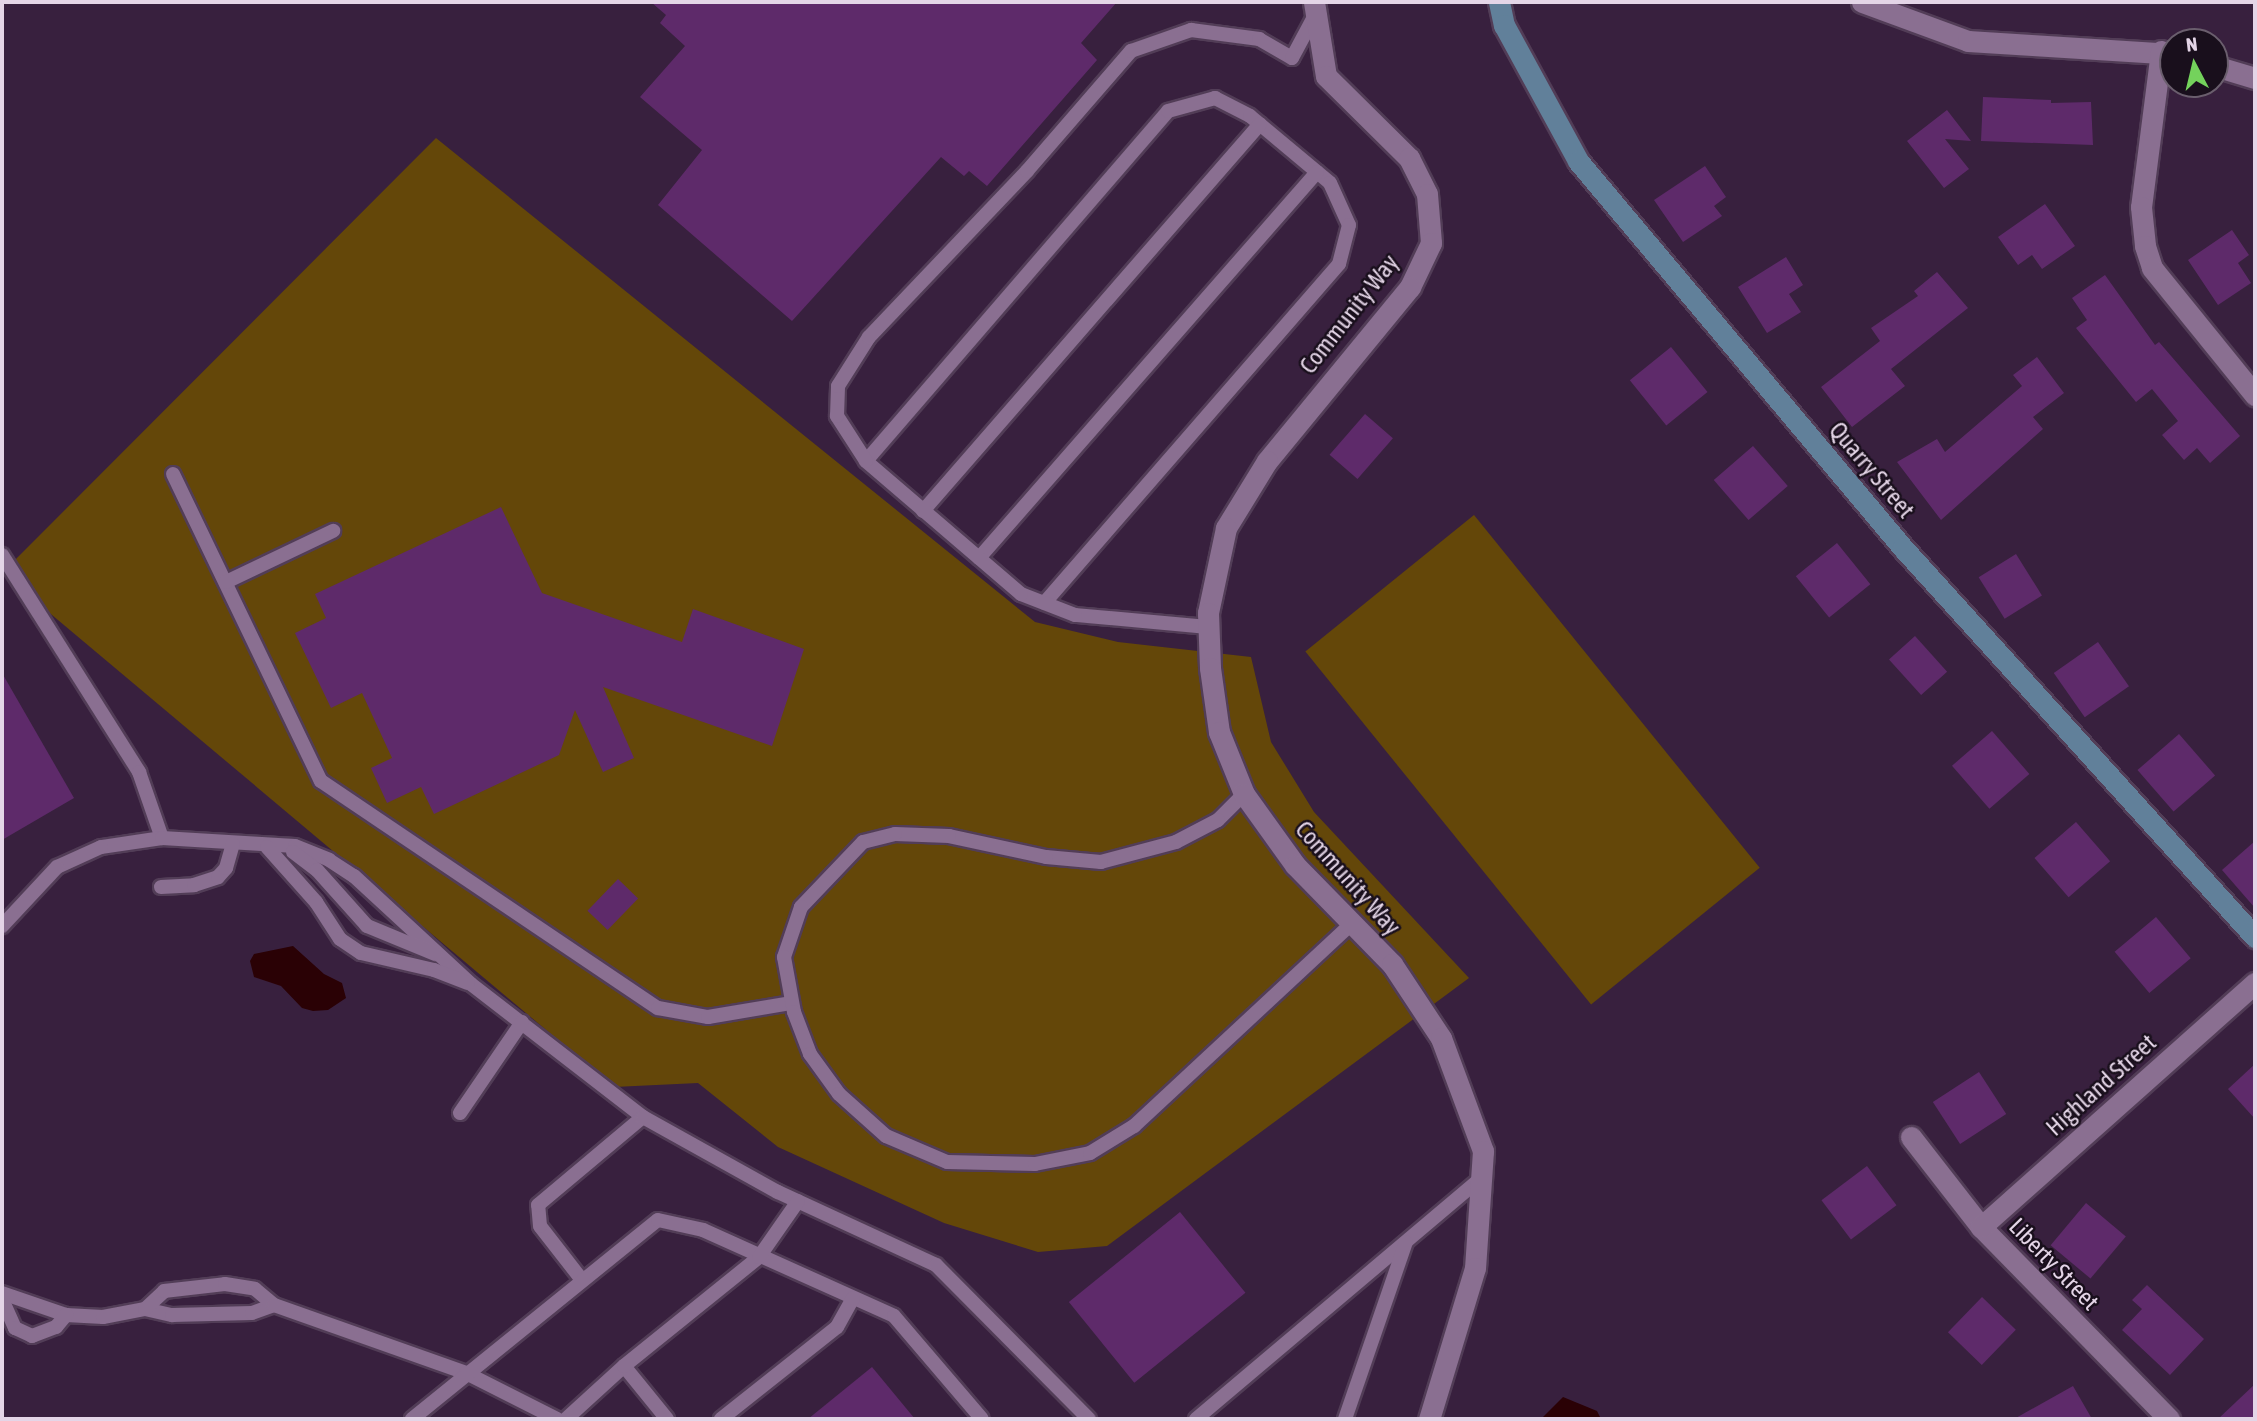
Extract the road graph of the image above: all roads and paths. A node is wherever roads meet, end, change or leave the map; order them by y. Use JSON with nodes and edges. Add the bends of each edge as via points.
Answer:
{"nodes":[{"id":1,"x":1499,"y":2,"type":"edge"},
{"id":2,"x":1862,"y":2,"type":"edge"},
{"id":3,"x":1314,"y":9,"type":"edge"},
{"id":4,"x":2159,"y":52,"type":"edge"},
{"id":5,"x":2229,"y":70,"type":"edge"},
{"id":6,"x":2255,"y":78,"type":"edge"},
{"id":7,"x":2159,"y":98,"type":"edge"},
{"id":8,"x":1260,"y":124,"type":"junction"},
{"id":9,"x":1317,"y":172,"type":"junction"},
{"id":10,"x":2255,"y":395,"type":"edge"},
{"id":11,"x":866,"y":461,"type":"junction"},
{"id":12,"x":173,"y":474,"type":"dead end"},
{"id":13,"x":923,"y":511,"type":"junction"},
{"id":14,"x":333,"y":531,"type":"dead end"},
{"id":15,"x":2,"y":555,"type":"edge"},
{"id":16,"x":979,"y":558,"type":"junction"},
{"id":17,"x":226,"y":582,"type":"junction"},
{"id":18,"x":1044,"y":603,"type":"junction"},
{"id":19,"x":1208,"y":627,"type":"junction"},
{"id":20,"x":1244,"y":794,"type":"junction"},
{"id":21,"x":162,"y":838,"type":"junction"},
{"id":22,"x":233,"y":844,"type":"junction"},
{"id":23,"x":267,"y":847,"type":"junction"},
{"id":24,"x":161,"y":887,"type":"dead end"},
{"id":25,"x":1351,"y":924,"type":"junction"},
{"id":26,"x":2,"y":926,"type":"edge"},
{"id":27,"x":2255,"y":937,"type":"edge"},
{"id":28,"x":448,"y":959,"type":"junction"},
{"id":29,"x":2255,"y":983,"type":"edge"},
{"id":30,"x":471,"y":984,"type":"junction"},
{"id":31,"x":792,"y":1003,"type":"junction"},
{"id":32,"x":522,"y":1022,"type":"junction"},
{"id":33,"x":460,"y":1112,"type":"dead end"},
{"id":34,"x":643,"y":1117,"type":"junction"},
{"id":35,"x":1911,"y":1137,"type":"dead end"},
{"id":36,"x":1481,"y":1178,"type":"junction"},
{"id":37,"x":798,"y":1200,"type":"junction"},
{"id":38,"x":1981,"y":1227,"type":"junction"},
{"id":39,"x":1407,"y":1241,"type":"junction"},
{"id":40,"x":760,"y":1258,"type":"junction"},
{"id":41,"x":582,"y":1280,"type":"junction"},
{"id":42,"x":2,"y":1293,"type":"edge"},
{"id":43,"x":853,"y":1298,"type":"junction"},
{"id":44,"x":2,"y":1299,"type":"edge"},
{"id":45,"x":274,"y":1305,"type":"junction"},
{"id":46,"x":145,"y":1309,"type":"junction"},
{"id":47,"x":66,"y":1315,"type":"junction"},
{"id":48,"x":624,"y":1366,"type":"junction"},
{"id":49,"x":466,"y":1373,"type":"junction"},
{"id":50,"x":412,"y":1419,"type":"edge"},
{"id":51,"x":557,"y":1419,"type":"edge"},
{"id":52,"x":566,"y":1419,"type":"edge"},
{"id":53,"x":667,"y":1419,"type":"edge"},
{"id":54,"x":720,"y":1419,"type":"edge"},
{"id":55,"x":982,"y":1419,"type":"edge"},
{"id":56,"x":1089,"y":1419,"type":"edge"},
{"id":57,"x":1196,"y":1419,"type":"edge"},
{"id":58,"x":1345,"y":1419,"type":"edge"},
{"id":59,"x":1429,"y":1419,"type":"edge"},
{"id":60,"x":2169,"y":1419,"type":"edge"}],
"edges":[{"from":1,"to":27,"type":"street","name":"Quarry Street","via":[[1504,24],[1578,161],[1903,548]]},
{"from":2,"to":4,"type":"street","via":[[1968,41]]},
{"from":3,"to":11,"type":"lane","via":[[1292,58],[1259,39],[1191,30],[1131,51],[1027,171],[869,337],[838,386],[838,416]]},
{"from":3,"to":19,"type":"street","name":"Community Way","via":[[1326,76],[1409,158],[1427,194],[1431,243],[1409,287],[1267,461],[1226,528]]},
{"from":5,"to":6,"type":"street"},
{"from":7,"to":10,"type":"street","via":[[2141,207],[2152,268]]},
{"from":8,"to":9,"type":"lane"},
{"from":8,"to":11,"type":"lane","via":[[1215,98],[1168,111]]},
{"from":8,"to":13,"type":"lane"},
{"from":9,"to":16,"type":"lane"},
{"from":9,"to":18,"type":"lane","via":[[1330,183],[1349,225],[1339,264]]},
{"from":11,"to":13,"type":"lane"},
{"from":12,"to":17,"type":"lane"},
{"from":13,"to":16,"type":"lane"},
{"from":14,"to":17,"type":"lane"},
{"from":15,"to":21,"type":"lane","via":[[139,772]]},
{"from":16,"to":18,"type":"lane","via":[[1021,594]]},
{"from":17,"to":31,"type":"lane","via":[[321,781],[657,1008],[708,1017]]},
{"from":18,"to":19,"type":"lane","via":[[1075,615]]},
{"from":19,"to":20,"type":"street","name":"Community Way","via":[[1219,732]]},
{"from":20,"to":25,"type":"street","name":"Community Way","via":[[1295,864]]},
{"from":20,"to":31,"type":"lane","via":[[1218,820],[1176,842],[1101,862],[1046,857],[949,836],[895,834],[863,842],[801,906],[784,957]]},
{"from":21,"to":22,"type":"lane"},
{"from":21,"to":26,"type":"lane","via":[[101,847],[57,867]]},
{"from":22,"to":23,"type":"lane"},
{"from":22,"to":24,"type":"lane","via":[[226,868],[218,877],[194,885]]},
{"from":23,"to":28,"type":"lane","via":[[298,853],[367,926]]},
{"from":23,"to":28,"type":"lane","via":[[295,846],[354,876]]},
{"from":23,"to":30,"type":"lane","via":[[316,902],[340,939],[361,953]]},
{"from":25,"to":31,"type":"lane","via":[[1134,1126],[1090,1153],[1035,1164],[947,1162],[886,1136],[839,1094],[810,1054]]},
{"from":25,"to":36,"type":"street","name":"Community Way","via":[[1392,964],[1441,1038],[1483,1151]]},
{"from":28,"to":30,"type":"lane"},
{"from":29,"to":38,"type":"street","name":"Highland Street"},
{"from":30,"to":32,"type":"lane"},
{"from":32,"to":33,"type":"lane"},
{"from":32,"to":34,"type":"lane"},
{"from":34,"to":37,"type":"lane"},
{"from":34,"to":41,"type":"lane","via":[[538,1205],[540,1226]]},
{"from":35,"to":38,"type":"street","name":"Liberty Street"},
{"from":36,"to":39,"type":"lane"},
{"from":36,"to":59,"type":"street","name":"Community Way","via":[[1475,1268]]},
{"from":37,"to":40,"type":"lane"},
{"from":37,"to":56,"type":"lane","via":[[936,1265]]},
{"from":38,"to":60,"type":"street","name":"Liberty Street"},
{"from":39,"to":57,"type":"lane"},
{"from":39,"to":58,"type":"lane"},
{"from":40,"to":41,"type":"lane","via":[[703,1230],[658,1220]]},
{"from":40,"to":43,"type":"lane"},
{"from":40,"to":48,"type":"lane"},
{"from":41,"to":49,"type":"lane"},
{"from":42,"to":47,"type":"lane"},
{"from":43,"to":54,"type":"lane","via":[[837,1327]]},
{"from":43,"to":55,"type":"lane","via":[[894,1316],[913,1333]]},
{"from":44,"to":47,"type":"lane","via":[[15,1328],[32,1336],[56,1328]]},
{"from":45,"to":46,"type":"lane","via":[[251,1312],[172,1315]]},
{"from":45,"to":46,"type":"lane","via":[[256,1289],[225,1284],[164,1291]]},
{"from":45,"to":49,"type":"lane"},
{"from":46,"to":47,"type":"lane","via":[[103,1317]]},
{"from":48,"to":52,"type":"lane"},
{"from":48,"to":53,"type":"lane"},
{"from":49,"to":50,"type":"lane"},
{"from":49,"to":51,"type":"lane"}]}
